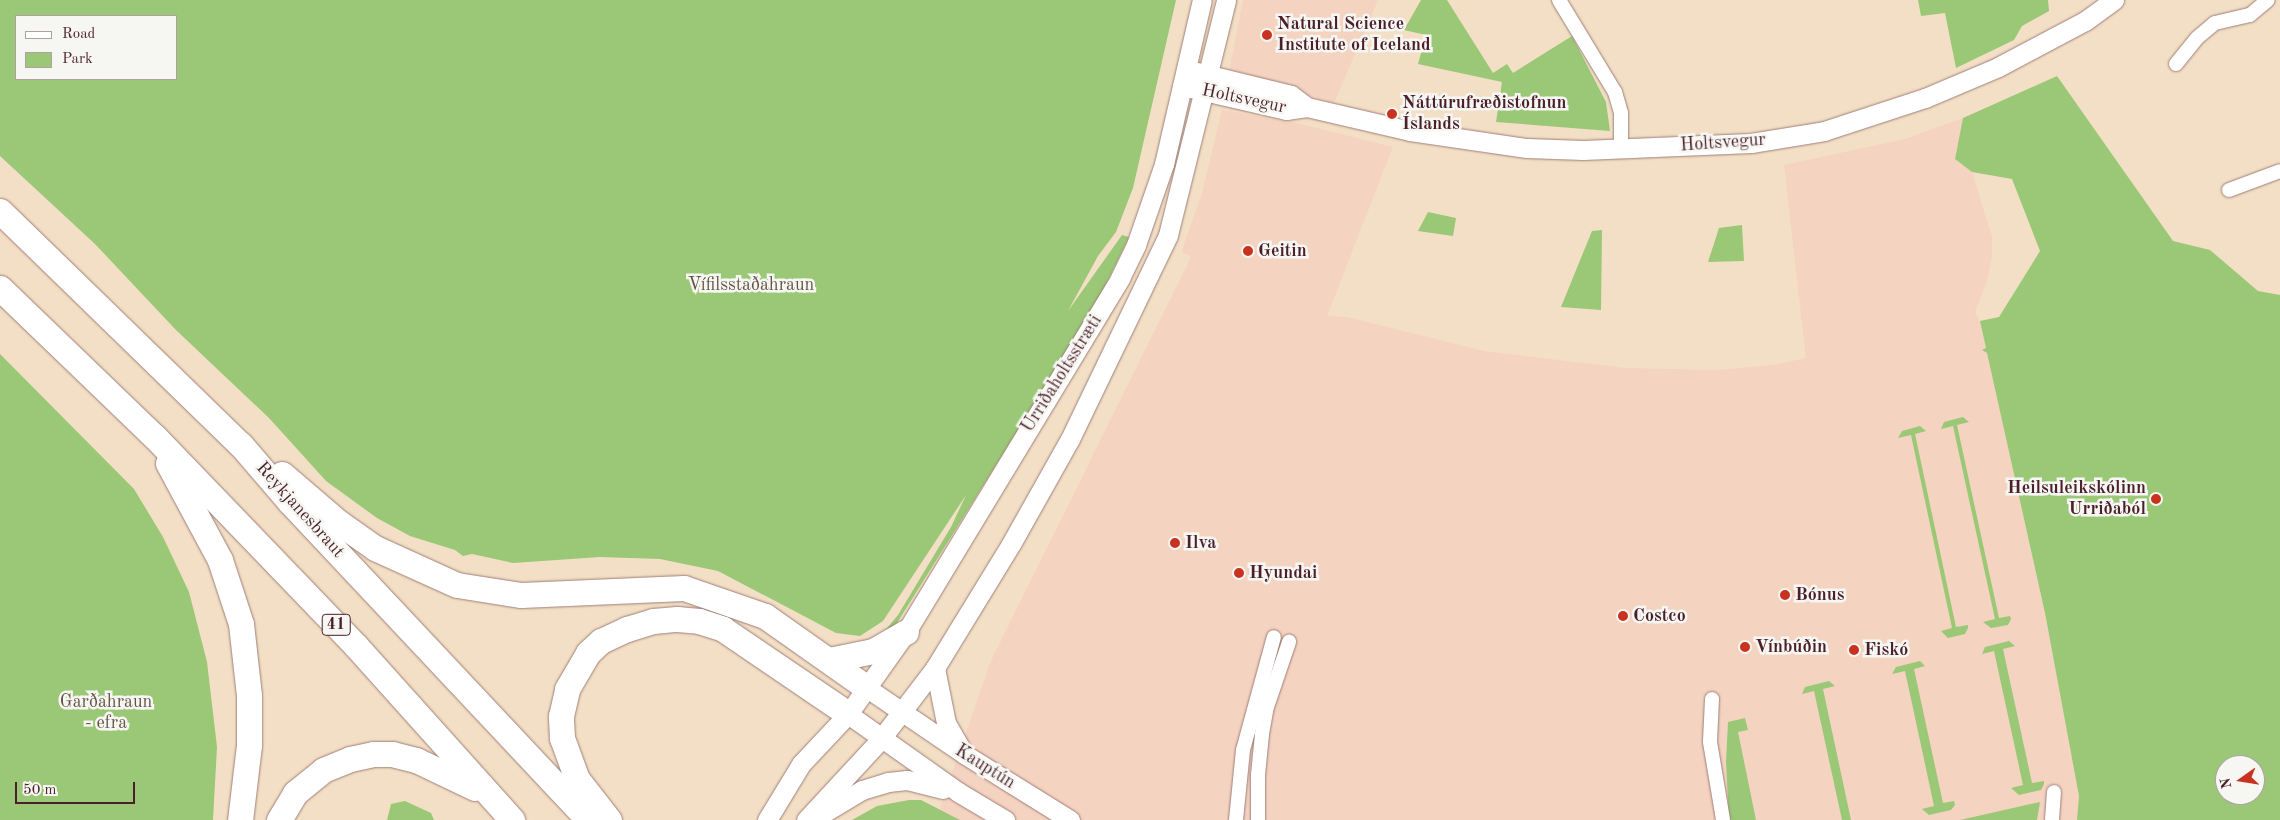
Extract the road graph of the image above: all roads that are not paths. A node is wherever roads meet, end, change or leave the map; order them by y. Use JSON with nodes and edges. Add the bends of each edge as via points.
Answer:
{"nodes":[{"id":1,"x":1202,"y":0,"type":"edge"},
{"id":2,"x":1226,"y":0,"type":"edge"},
{"id":3,"x":1559,"y":0,"type":"edge"},
{"id":4,"x":2114,"y":0,"type":"edge"},
{"id":5,"x":2268,"y":0,"type":"edge"},
{"id":6,"x":2176,"y":64,"type":"dead end"},
{"id":7,"x":1184,"y":78,"type":"junction"},
{"id":8,"x":1207,"y":83,"type":"junction"},
{"id":9,"x":1621,"y":149,"type":"junction"},
{"id":10,"x":2280,"y":171,"type":"edge"},
{"id":11,"x":2229,"y":190,"type":"dead end"},
{"id":12,"x":0,"y":211,"type":"edge"},
{"id":13,"x":0,"y":288,"type":"edge"},
{"id":14,"x":154,"y":436,"type":"junction"},
{"id":15,"x":242,"y":445,"type":"junction"},
{"id":16,"x":906,"y":632,"type":"junction"},
{"id":17,"x":1274,"y":637,"type":"dead end"},
{"id":18,"x":1288,"y":642,"type":"dead end"},
{"id":19,"x":829,"y":660,"type":"junction"},
{"id":20,"x":935,"y":668,"type":"junction"},
{"id":21,"x":867,"y":688,"type":"junction"},
{"id":22,"x":1712,"y":699,"type":"dead end"},
{"id":23,"x":901,"y":712,"type":"junction"},
{"id":24,"x":848,"y":714,"type":"junction"},
{"id":25,"x":880,"y":740,"type":"junction"},
{"id":26,"x":964,"y":754,"type":"junction"},
{"id":27,"x":958,"y":792,"type":"junction"},
{"id":28,"x":2054,"y":792,"type":"dead end"},
{"id":29,"x":491,"y":797,"type":"junction"},
{"id":30,"x":1718,"y":804,"type":"junction"},
{"id":31,"x":240,"y":820,"type":"edge"},
{"id":32,"x":279,"y":820,"type":"edge"},
{"id":33,"x":512,"y":820,"type":"edge"},
{"id":34,"x":589,"y":820,"type":"edge"},
{"id":35,"x":609,"y":820,"type":"edge"},
{"id":36,"x":767,"y":820,"type":"edge"},
{"id":37,"x":806,"y":820,"type":"edge"},
{"id":38,"x":813,"y":820,"type":"edge"},
{"id":39,"x":1005,"y":820,"type":"edge"},
{"id":40,"x":1070,"y":820,"type":"edge"},
{"id":41,"x":1236,"y":820,"type":"edge"},
{"id":42,"x":1258,"y":820,"type":"edge"},
{"id":43,"x":1714,"y":820,"type":"edge"},
{"id":44,"x":1723,"y":820,"type":"edge"},
{"id":45,"x":2052,"y":820,"type":"edge"}],
"edges":[{"from":1,"to":7,"type":"street","name":"Urriðaholtsstræti"},
{"from":2,"to":8,"type":"street","name":"Urriðaholtsstræti"},
{"from":3,"to":9,"type":"street","via":[[1615,92],[1621,113]]},
{"from":4,"to":9,"type":"street","name":"Holtsvegur","via":[[2085,21],[1998,67],[1864,120],[1824,131],[1751,143]]},
{"from":5,"to":6,"type":"street","via":[[2250,15],[2215,23],[2197,38]]},
{"from":7,"to":8,"type":"street","name":"Holtsvegur"},
{"from":7,"to":16,"type":"street","name":"Urriðaholtsstræti","via":[[1164,164],[1128,263]]},
{"from":8,"to":9,"type":"street","name":"Holtsvegur","via":[[1286,110],[1307,107],[1410,131],[1528,148]]},
{"from":8,"to":20,"type":"street","name":"Urriðaholtsstræti","via":[[1160,255],[1042,492]]},
{"from":10,"to":11,"type":"street"},
{"from":12,"to":15,"type":"highway","name":"Reykjanesbraut","via":[[87,291]]},
{"from":13,"to":14,"type":"highway","number":"41"},
{"from":14,"to":29,"type":"highway","number":"41","via":[[356,646]]},
{"from":14,"to":31,"type":"highway","via":[[220,560],[241,624],[249,672],[249,745]]},
{"from":15,"to":19,"type":"highway","via":[[375,548],[458,585],[522,594],[684,588],[765,616]]},
{"from":15,"to":34,"type":"highway","name":"Reykjanesbraut","via":[[289,502]]},
{"from":16,"to":19,"type":"highway","via":[[873,651]]},
{"from":16,"to":21,"type":"street","name":"Urriðaholtsstræti"},
{"from":17,"to":41,"type":"street","via":[[1243,750]]},
{"from":18,"to":42,"type":"street","via":[[1267,707],[1262,734]]},
{"from":19,"to":21,"type":"highway"},
{"from":20,"to":23,"type":"street","name":"Urriðaholtsstræti"},
{"from":20,"to":26,"type":"street","via":[[946,723]]},
{"from":21,"to":23,"type":"street","name":"Kauptún"},
{"from":21,"to":24,"type":"street","name":"Urriðaholtsstræti"},
{"from":22,"to":30,"type":"street","via":[[1710,742]]},
{"from":23,"to":25,"type":"street"},
{"from":23,"to":26,"type":"street","name":"Kauptún"},
{"from":24,"to":25,"type":"street","name":"Kauptún"},
{"from":24,"to":35,"type":"highway","via":[[723,629],[699,621],[677,619],[653,621],[627,629],[601,641],[588,653],[566,689],[561,716],[562,738],[578,778]]},
{"from":24,"to":36,"type":"street","via":[[801,764]]},
{"from":25,"to":27,"type":"street","name":"Kauptún"},
{"from":25,"to":37,"type":"street"},
{"from":26,"to":40,"type":"street","name":"Kauptún"},
{"from":27,"to":38,"type":"street","via":[[921,782],[888,782],[856,793]]},
{"from":27,"to":39,"type":"street","name":"Kauptún"},
{"from":28,"to":45,"type":"street"},
{"from":29,"to":32,"type":"highway","via":[[416,760],[392,754],[373,754],[342,761],[323,770],[295,793]]},
{"from":29,"to":33,"type":"highway","number":"41"},
{"from":30,"to":43,"type":"street"},
{"from":30,"to":44,"type":"street"}]}
